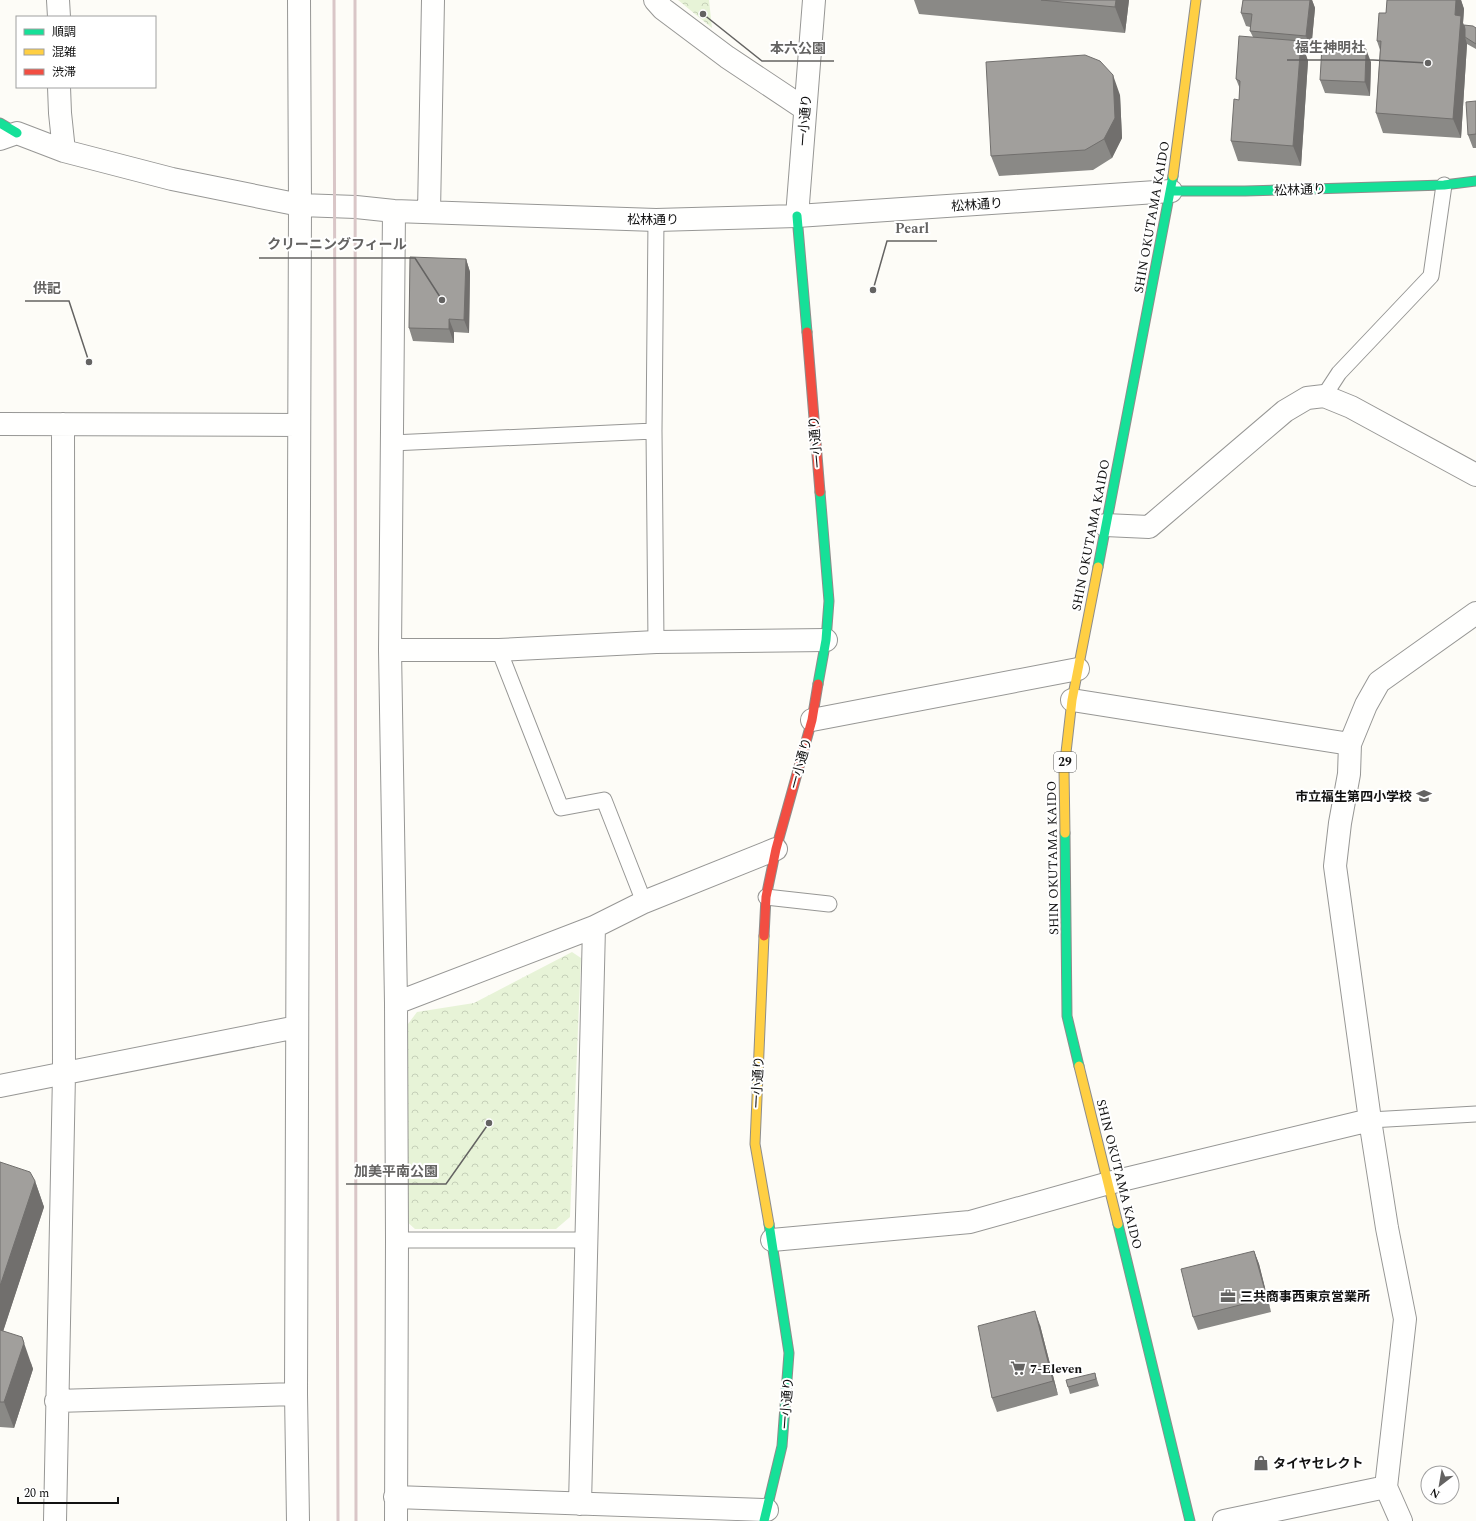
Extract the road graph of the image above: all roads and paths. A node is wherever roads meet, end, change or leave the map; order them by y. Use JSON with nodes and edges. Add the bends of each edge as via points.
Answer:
{"nodes":[{"id":1,"x":58,"y":0,"type":"edge"},
{"id":2,"x":299,"y":0,"type":"edge"},
{"id":3,"x":433,"y":0,"type":"edge"},
{"id":4,"x":655,"y":0,"type":"edge"},
{"id":5,"x":814,"y":0,"type":"edge"},
{"id":6,"x":1196,"y":0,"type":"edge"},
{"id":7,"x":59,"y":16,"type":"edge"},
{"id":8,"x":60,"y":88,"type":"edge"},
{"id":9,"x":805,"y":109,"type":"junction"},
{"id":10,"x":6,"y":132,"type":"edge"},
{"id":11,"x":64,"y":151,"type":"junction"},
{"id":12,"x":1476,"y":181,"type":"edge"},
{"id":13,"x":1444,"y":185,"type":"junction"},
{"id":14,"x":1171,"y":191,"type":"junction"},
{"id":15,"x":300,"y":205,"type":"junction"},
{"id":16,"x":394,"y":211,"type":"junction"},
{"id":17,"x":429,"y":212,"type":"junction"},
{"id":18,"x":796,"y":216,"type":"junction"},
{"id":19,"x":656,"y":220,"type":"junction"},
{"id":20,"x":1324,"y":396,"type":"junction"},
{"id":21,"x":0,"y":424,"type":"edge"},
{"id":22,"x":62,"y":424,"type":"junction"},
{"id":23,"x":298,"y":425,"type":"junction"},
{"id":24,"x":654,"y":431,"type":"junction"},
{"id":25,"x":392,"y":444,"type":"junction"},
{"id":26,"x":1476,"y":475,"type":"edge"},
{"id":27,"x":1105,"y":525,"type":"junction"},
{"id":28,"x":1476,"y":613,"type":"edge"},
{"id":29,"x":826,"y":640,"type":"junction"},
{"id":30,"x":656,"y":642,"type":"junction"},
{"id":31,"x":390,"y":650,"type":"junction"},
{"id":32,"x":499,"y":650,"type":"junction"},
{"id":33,"x":1078,"y":669,"type":"junction"},
{"id":34,"x":1072,"y":700,"type":"junction"},
{"id":35,"x":812,"y":720,"type":"junction"},
{"id":36,"x":1350,"y":744,"type":"junction"},
{"id":37,"x":776,"y":849,"type":"junction"},
{"id":38,"x":766,"y":897,"type":"junction"},
{"id":39,"x":644,"y":902,"type":"junction"},
{"id":40,"x":829,"y":904,"type":"dead end"},
{"id":41,"x":594,"y":927,"type":"junction"},
{"id":42,"x":396,"y":1003,"type":"junction"},
{"id":43,"x":297,"y":1028,"type":"junction"},
{"id":44,"x":64,"y":1074,"type":"junction"},
{"id":45,"x":0,"y":1086,"type":"edge"},
{"id":46,"x":1476,"y":1114,"type":"edge"},
{"id":47,"x":1370,"y":1120,"type":"junction"},
{"id":48,"x":1109,"y":1183,"type":"junction"},
{"id":49,"x":397,"y":1240,"type":"junction"},
{"id":50,"x":586,"y":1240,"type":"junction"},
{"id":51,"x":772,"y":1240,"type":"junction"},
{"id":52,"x":296,"y":1394,"type":"junction"},
{"id":53,"x":56,"y":1401,"type":"junction"},
{"id":54,"x":1386,"y":1487,"type":"junction"},
{"id":55,"x":395,"y":1498,"type":"junction"},
{"id":56,"x":580,"y":1504,"type":"junction"},
{"id":57,"x":765,"y":1515,"type":"edge"},
{"id":58,"x":55,"y":1521,"type":"edge"},
{"id":59,"x":298,"y":1521,"type":"edge"},
{"id":60,"x":396,"y":1521,"type":"edge"},
{"id":61,"x":1190,"y":1521,"type":"edge"},
{"id":62,"x":1224,"y":1521,"type":"edge"},
{"id":63,"x":1401,"y":1521,"type":"edge"}],
"edges":[{"from":1,"to":7,"type":"street"},
{"from":2,"to":15,"type":"street"},
{"from":3,"to":17,"type":"street"},
{"from":4,"to":9,"type":"street","via":[[727,58]]},
{"from":5,"to":9,"type":"street","name":"一小通り"},
{"from":6,"to":14,"type":"street","name":"SHIN OKUTAMA KAIDO","number":"29"},
{"from":8,"to":11,"type":"street"},
{"from":9,"to":18,"type":"street","name":"一小通り"},
{"from":10,"to":11,"type":"street","name":"松林通り"},
{"from":11,"to":15,"type":"street","name":"松林通り","via":[[172,179]]},
{"from":12,"to":13,"type":"street","name":"松林通り"},
{"from":13,"to":14,"type":"street","name":"松林通り"},
{"from":13,"to":20,"type":"lane","via":[[1431,276],[1339,373]]},
{"from":14,"to":18,"type":"street","name":"松林通り"},
{"from":14,"to":27,"type":"street","name":"SHIN OKUTAMA KAIDO","number":"29"},
{"from":15,"to":16,"type":"street","name":"松林通り"},
{"from":15,"to":23,"type":"street"},
{"from":16,"to":17,"type":"street","name":"松林通り"},
{"from":16,"to":25,"type":"street"},
{"from":17,"to":19,"type":"street","name":"松林通り"},
{"from":18,"to":19,"type":"street","name":"松林通り"},
{"from":18,"to":29,"type":"street","name":"一小通り","via":[[829,601]]},
{"from":19,"to":24,"type":"lane"},
{"from":20,"to":26,"type":"street","via":[[1351,407]]},
{"from":20,"to":27,"type":"street","via":[[1307,398],[1285,411],[1149,527]]},
{"from":21,"to":22,"type":"street"},
{"from":22,"to":23,"type":"street"},
{"from":22,"to":44,"type":"street"},
{"from":23,"to":43,"type":"street"},
{"from":24,"to":25,"type":"lane"},
{"from":24,"to":30,"type":"lane"},
{"from":25,"to":31,"type":"street"},
{"from":27,"to":33,"type":"street","name":"SHIN OKUTAMA KAIDO","number":"29"},
{"from":28,"to":36,"type":"street","via":[[1379,682],[1366,705]]},
{"from":29,"to":30,"type":"street"},
{"from":29,"to":35,"type":"street","name":"一小通り"},
{"from":30,"to":32,"type":"street"},
{"from":31,"to":32,"type":"street"},
{"from":31,"to":42,"type":"street"},
{"from":32,"to":39,"type":"lane","via":[[561,808],[604,800]]},
{"from":33,"to":34,"type":"street","name":"SHIN OKUTAMA KAIDO","number":"29"},
{"from":33,"to":35,"type":"street"},
{"from":34,"to":36,"type":"street"},
{"from":34,"to":48,"type":"street","name":"SHIN OKUTAMA KAIDO","number":"29","via":[[1064,770],[1067,1016]]},
{"from":35,"to":37,"type":"street","name":"一小通り"},
{"from":36,"to":47,"type":"street","via":[[1349,774],[1340,823],[1336,866]]},
{"from":37,"to":38,"type":"street","name":"一小通り"},
{"from":37,"to":39,"type":"street"},
{"from":38,"to":40,"type":"lane"},
{"from":38,"to":51,"type":"street","name":"一小通り","via":[[755,1144]]},
{"from":39,"to":41,"type":"street"},
{"from":41,"to":42,"type":"street"},
{"from":41,"to":50,"type":"street"},
{"from":42,"to":49,"type":"street"},
{"from":43,"to":44,"type":"street"},
{"from":43,"to":52,"type":"street"},
{"from":44,"to":45,"type":"street"},
{"from":44,"to":53,"type":"street"},
{"from":46,"to":47,"type":"lane"},
{"from":47,"to":48,"type":"street"},
{"from":47,"to":54,"type":"street","via":[[1405,1319]]},
{"from":48,"to":51,"type":"street","via":[[970,1222]]},
{"from":48,"to":61,"type":"street","name":"SHIN OKUTAMA KAIDO","number":"29"},
{"from":49,"to":50,"type":"lane"},
{"from":49,"to":55,"type":"street"},
{"from":50,"to":56,"type":"street"},
{"from":51,"to":57,"type":"street","name":"一小通り","via":[[789,1353],[782,1446]]},
{"from":52,"to":53,"type":"street"},
{"from":52,"to":59,"type":"street"},
{"from":53,"to":58,"type":"street"},
{"from":54,"to":62,"type":"street"},
{"from":54,"to":63,"type":"street"},
{"from":55,"to":56,"type":"street"},
{"from":55,"to":60,"type":"street"},
{"from":56,"to":57,"type":"street"}]}
